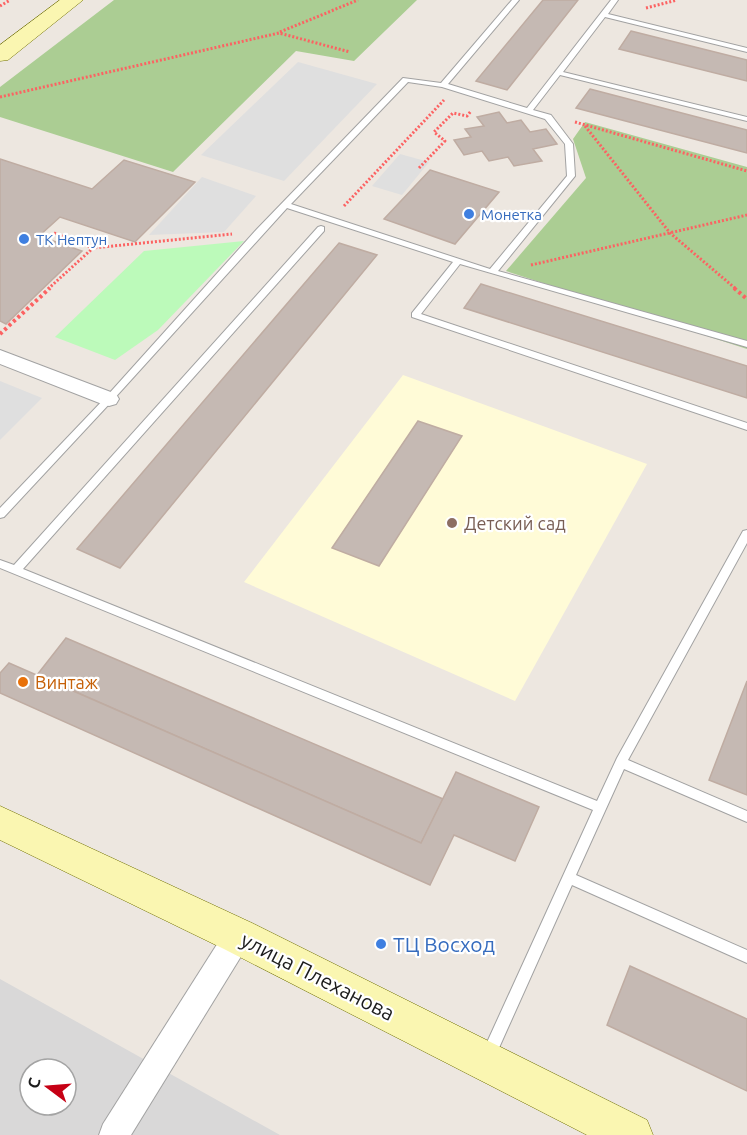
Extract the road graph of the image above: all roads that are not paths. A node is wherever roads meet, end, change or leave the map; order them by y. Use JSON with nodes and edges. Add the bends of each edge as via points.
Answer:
{"nodes":[{"id":1,"x":73,"y":0,"type":"edge"},
{"id":2,"x":516,"y":0,"type":"edge"},
{"id":3,"x":615,"y":0,"type":"edge"},
{"id":4,"x":604,"y":15,"type":"junction"},
{"id":5,"x":747,"y":50,"type":"edge"},
{"id":6,"x":0,"y":55,"type":"edge"},
{"id":7,"x":560,"y":73,"type":"junction"},
{"id":8,"x":443,"y":85,"type":"junction"},
{"id":9,"x":529,"y":110,"type":"junction"},
{"id":10,"x":747,"y":119,"type":"edge"},
{"id":11,"x":287,"y":205,"type":"junction"},
{"id":12,"x":321,"y":229,"type":"dead end"},
{"id":13,"x":458,"y":261,"type":"junction"},
{"id":14,"x":492,"y":272,"type":"junction"},
{"id":15,"x":747,"y":344,"type":"edge"},
{"id":16,"x":0,"y":357,"type":"edge"},
{"id":17,"x":109,"y":399,"type":"junction"},
{"id":18,"x":747,"y":427,"type":"edge"},
{"id":19,"x":0,"y":514,"type":"edge"},
{"id":20,"x":747,"y":534,"type":"edge"},
{"id":21,"x":0,"y":564,"type":"edge"},
{"id":22,"x":16,"y":570,"type":"junction"},
{"id":23,"x":621,"y":762,"type":"junction"},
{"id":24,"x":601,"y":808,"type":"junction"},
{"id":25,"x":747,"y":817,"type":"edge"},
{"id":26,"x":0,"y":822,"type":"edge"},
{"id":27,"x":570,"y":878,"type":"junction"},
{"id":28,"x":238,"y":936,"type":"junction"},
{"id":29,"x":747,"y":957,"type":"edge"},
{"id":30,"x":486,"y":1060,"type":"junction"},
{"id":31,"x":114,"y":1135,"type":"edge"},
{"id":32,"x":632,"y":1135,"type":"edge"}],
"edges":[{"from":1,"to":6,"type":"main road"},
{"from":2,"to":8,"type":"lane"},
{"from":3,"to":4,"type":"lane"},
{"from":4,"to":5,"type":"lane"},
{"from":4,"to":7,"type":"lane"},
{"from":7,"to":9,"type":"lane"},
{"from":7,"to":10,"type":"lane"},
{"from":8,"to":9,"type":"lane"},
{"from":8,"to":11,"type":"lane","via":[[406,80]]},
{"from":9,"to":14,"type":"lane","via":[[548,117],[569,144],[571,176]]},
{"from":11,"to":13,"type":"lane"},
{"from":11,"to":17,"type":"lane"},
{"from":12,"to":22,"type":"lane"},
{"from":13,"to":14,"type":"lane"},
{"from":13,"to":18,"type":"lane","via":[[415,315]]},
{"from":14,"to":15,"type":"lane"},
{"from":16,"to":17,"type":"street"},
{"from":17,"to":19,"type":"lane"},
{"from":20,"to":23,"type":"lane"},
{"from":21,"to":22,"type":"lane"},
{"from":22,"to":24,"type":"lane"},
{"from":23,"to":24,"type":"lane"},
{"from":23,"to":25,"type":"lane"},
{"from":24,"to":27,"type":"lane"},
{"from":26,"to":28,"type":"main road","name":"улица Плеханова"},
{"from":27,"to":29,"type":"lane"},
{"from":27,"to":30,"type":"lane"},
{"from":28,"to":30,"type":"main road","name":"улица Плеханова"},
{"from":28,"to":31,"type":"street"},
{"from":30,"to":32,"type":"main road","name":"улица Плеханова"}]}
